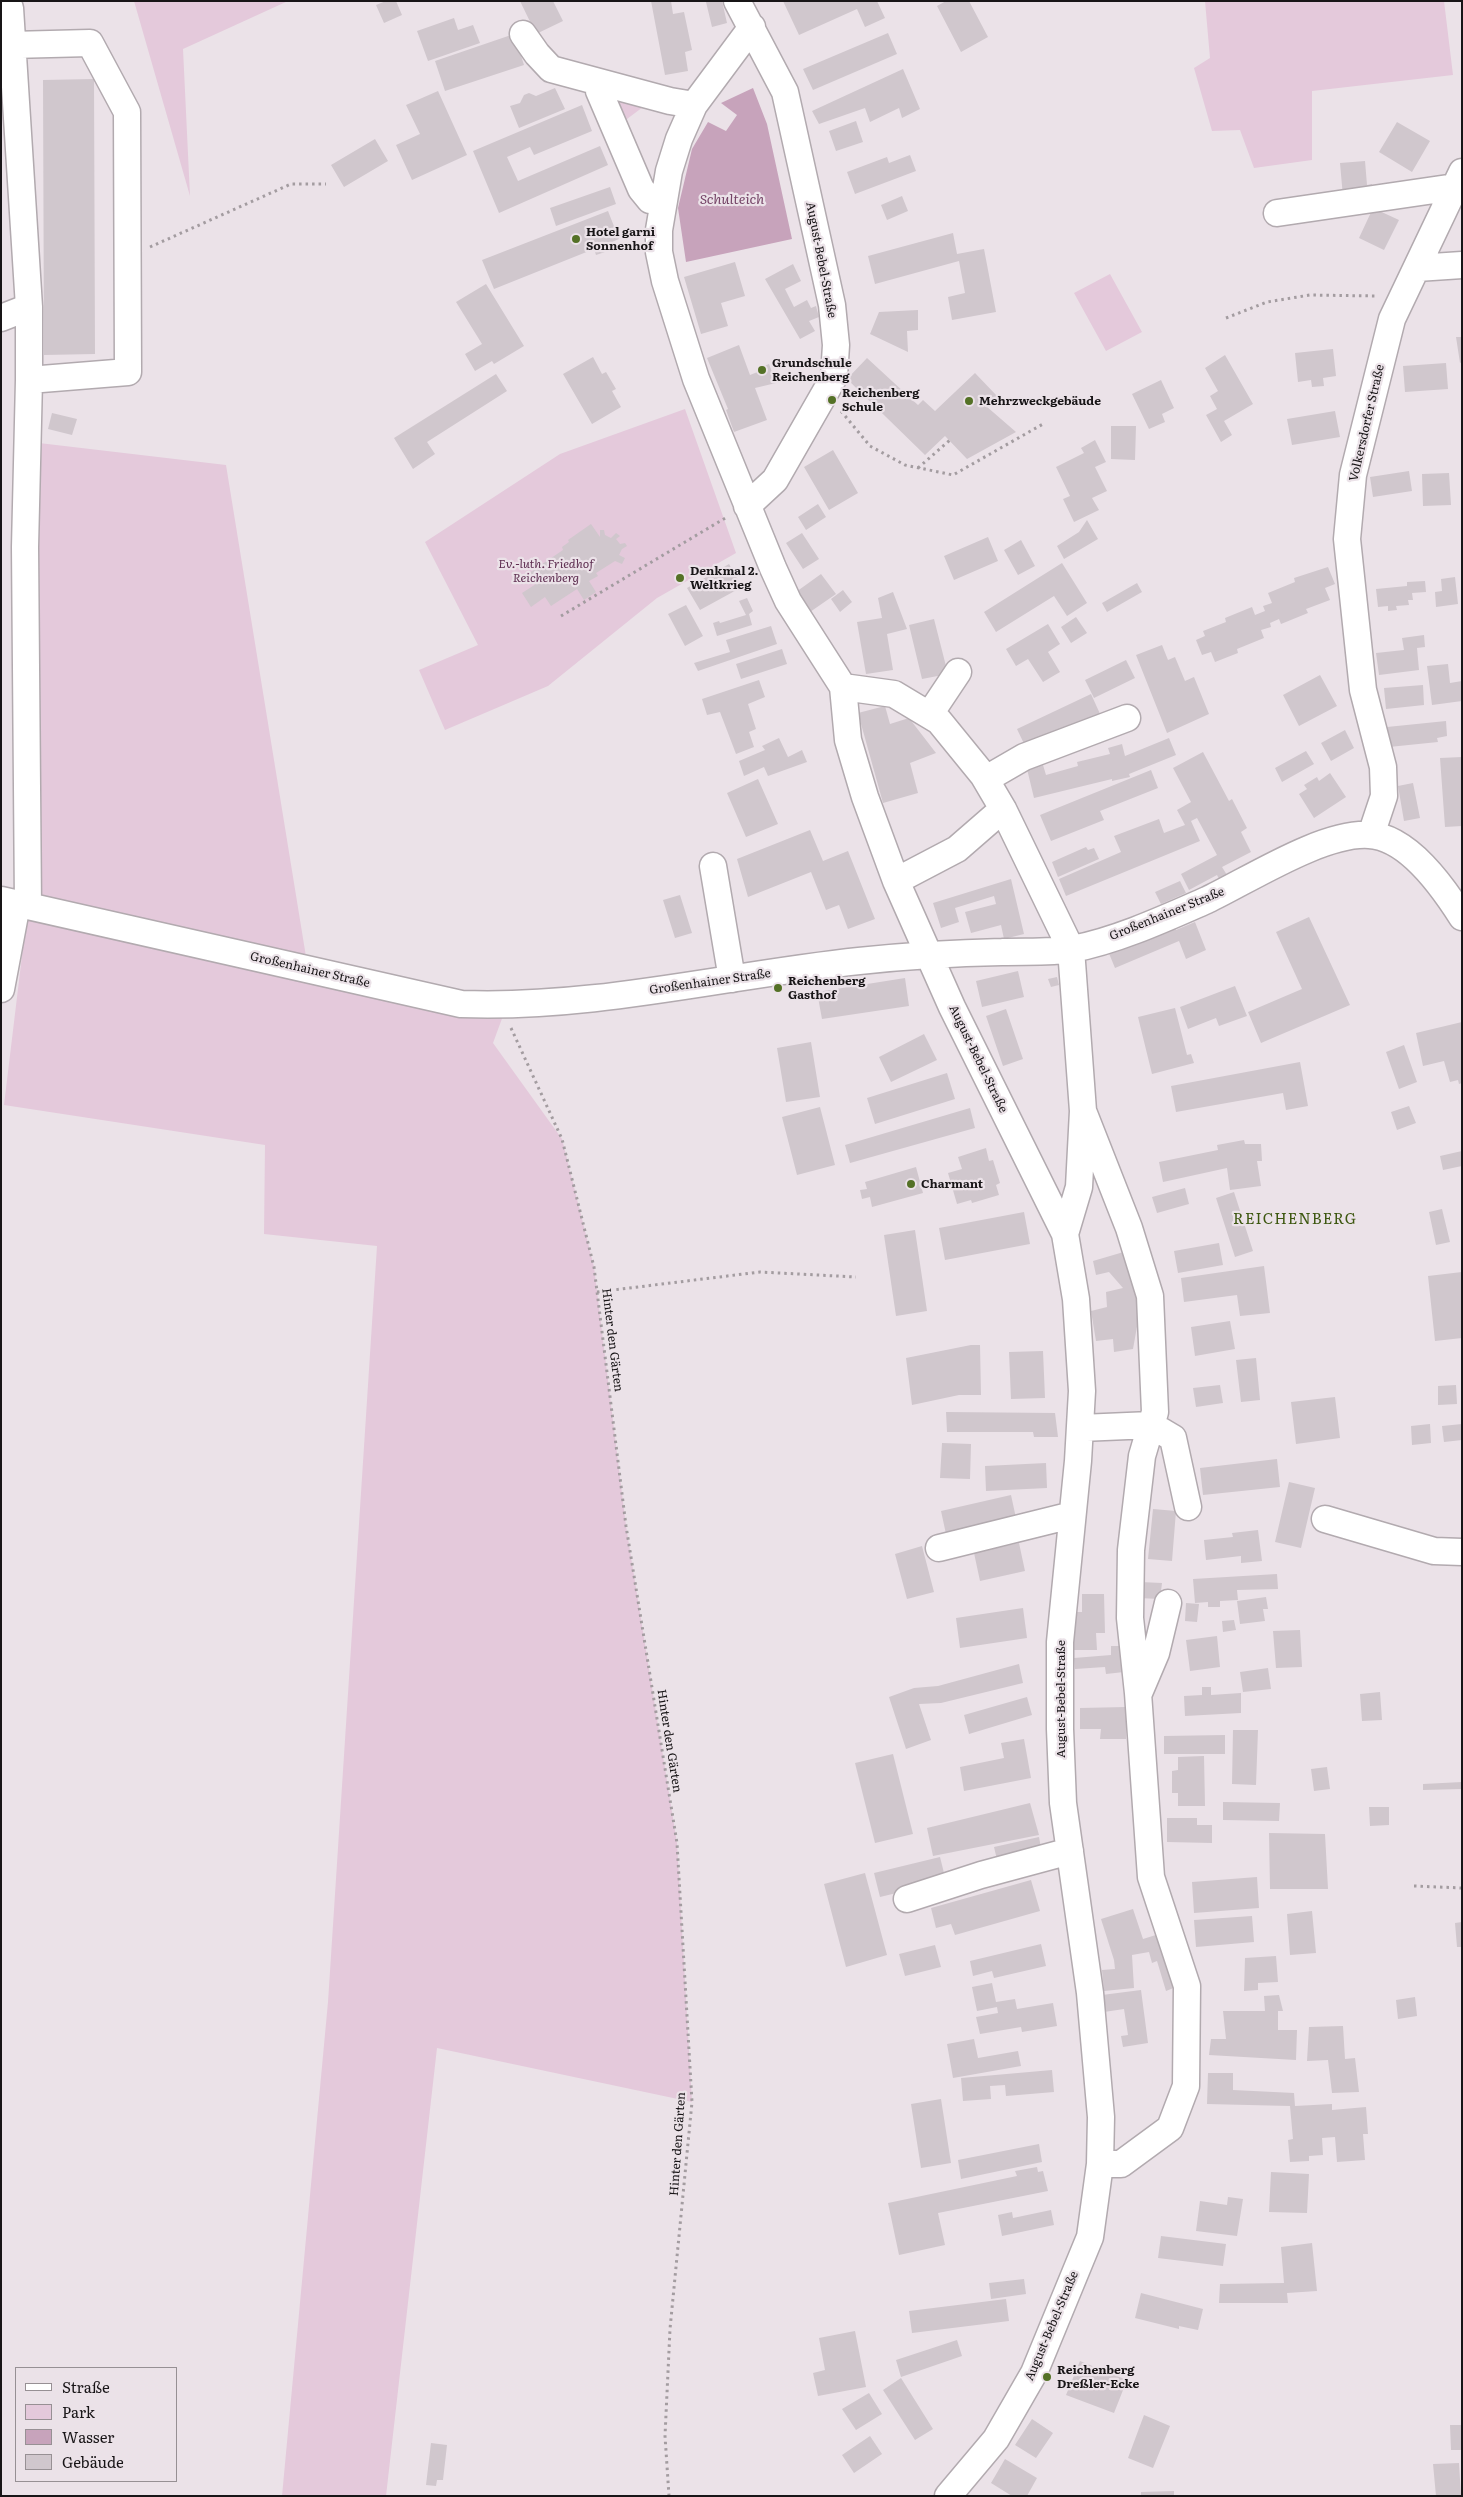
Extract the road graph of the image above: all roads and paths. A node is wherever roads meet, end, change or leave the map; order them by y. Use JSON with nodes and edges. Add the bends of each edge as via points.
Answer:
{"nodes":[{"id":1,"x":737,"y":1,"type":"edge"},
{"id":2,"x":1,"y":6,"type":"edge"},
{"id":3,"x":752,"y":26,"type":"junction"},
{"id":4,"x":523,"y":34,"type":"dead end"},
{"id":5,"x":11,"y":45,"type":"junction"},
{"id":6,"x":602,"y":82,"type":"junction"},
{"id":7,"x":694,"y":105,"type":"junction"},
{"id":8,"x":1458,"y":180,"type":"edge"},
{"id":9,"x":326,"y":184,"type":"dead end"},
{"id":10,"x":664,"y":202,"type":"junction"},
{"id":11,"x":1277,"y":213,"type":"dead end"},
{"id":12,"x":128,"y":256,"type":"junction"},
{"id":13,"x":1462,"y":265,"type":"edge"},
{"id":14,"x":1417,"y":268,"type":"junction"},
{"id":15,"x":1403,"y":297,"type":"junction"},
{"id":16,"x":29,"y":308,"type":"junction"},
{"id":17,"x":1,"y":318,"type":"edge"},
{"id":18,"x":1226,"y":318,"type":"dead end"},
{"id":19,"x":30,"y":380,"type":"junction"},
{"id":20,"x":823,"y":396,"type":"junction"},
{"id":21,"x":1043,"y":424,"type":"dead end"},
{"id":22,"x":950,"y":440,"type":"dead end"},
{"id":23,"x":918,"y":468,"type":"junction"},
{"id":24,"x":747,"y":506,"type":"junction"},
{"id":25,"x":561,"y":616,"type":"dead end"},
{"id":26,"x":958,"y":672,"type":"dead end"},
{"id":27,"x":843,"y":687,"type":"junction"},
{"id":28,"x":930,"y":714,"type":"junction"},
{"id":29,"x":1128,"y":718,"type":"dead end"},
{"id":30,"x":986,"y":779,"type":"junction"},
{"id":31,"x":1003,"y":809,"type":"junction"},
{"id":32,"x":1371,"y":835,"type":"junction"},
{"id":33,"x":713,"y":866,"type":"dead end"},
{"id":34,"x":896,"y":881,"type":"junction"},
{"id":35,"x":15,"y":903,"type":"edge"},
{"id":36,"x":1462,"y":917,"type":"edge"},
{"id":37,"x":1071,"y":949,"type":"junction"},
{"id":38,"x":928,"y":954,"type":"junction"},
{"id":39,"x":732,"y":979,"type":"junction"},
{"id":40,"x":1,"y":989,"type":"edge"},
{"id":41,"x":507,"y":1005,"type":"junction"},
{"id":42,"x":1083,"y":1111,"type":"junction"},
{"id":43,"x":1065,"y":1234,"type":"junction"},
{"id":44,"x":856,"y":1277,"type":"dead end"},
{"id":45,"x":597,"y":1292,"type":"junction"},
{"id":46,"x":1151,"y":1425,"type":"junction"},
{"id":47,"x":1081,"y":1428,"type":"junction"},
{"id":48,"x":1188,"y":1507,"type":"dead end"},
{"id":49,"x":1072,"y":1515,"type":"junction"},
{"id":50,"x":1325,"y":1519,"type":"dead end"},
{"id":51,"x":939,"y":1548,"type":"dead end"},
{"id":52,"x":1462,"y":1552,"type":"edge"},
{"id":53,"x":1168,"y":1602,"type":"dead end"},
{"id":54,"x":1138,"y":1693,"type":"junction"},
{"id":55,"x":1070,"y":1851,"type":"junction"},
{"id":56,"x":1414,"y":1886,"type":"dead end"},
{"id":57,"x":1462,"y":1888,"type":"edge"},
{"id":58,"x":907,"y":1899,"type":"dead end"},
{"id":59,"x":1100,"y":2164,"type":"junction"},
{"id":60,"x":669,"y":2496,"type":"edge"},
{"id":61,"x":948,"y":2496,"type":"edge"}],
"edges":[{"from":1,"to":3,"type":"street","name":"August-Bebel-Straße"},
{"from":2,"to":5,"type":"street","via":[[10,8]]},
{"from":3,"to":7,"type":"street","name":"August-Bebel-Straße"},
{"from":3,"to":20,"type":"street","name":"August-Bebel-Straße","via":[[785,92],[832,305],[836,345],[834,377]]},
{"from":4,"to":6,"type":"street","via":[[551,69]]},
{"from":5,"to":12,"type":"street","via":[[90,43],[127,112]]},
{"from":5,"to":16,"type":"street"},
{"from":6,"to":7,"type":"street","via":[[670,102]]},
{"from":6,"to":10,"type":"street","via":[[599,91],[641,189],[650,200]]},
{"from":7,"to":10,"type":"street","name":"August-Bebel-Straße","via":[[677,147]]},
{"from":8,"to":11,"type":"street"},
{"from":8,"to":14,"type":"street","name":"Volkersdorfer Straße"},
{"from":9,"to":12,"type":"path","via":[[291,184]]},
{"from":10,"to":24,"type":"street","name":"August-Bebel-Straße","via":[[659,252],[665,281],[696,379]]},
{"from":12,"to":19,"type":"street","via":[[128,372]]},
{"from":13,"to":14,"type":"street"},
{"from":14,"to":15,"type":"street","name":"Volkersdorfer Straße"},
{"from":15,"to":18,"type":"path","via":[[1310,295],[1267,302]]},
{"from":15,"to":32,"type":"street","name":"Volkersdorfer Straße","via":[[1392,319],[1353,475],[1347,538],[1363,690],[1383,767],[1384,796]]},
{"from":16,"to":17,"type":"street"},
{"from":16,"to":19,"type":"street"},
{"from":19,"to":35,"type":"street"},
{"from":20,"to":23,"type":"path","via":[[838,408],[870,446],[905,465]]},
{"from":20,"to":24,"type":"street","name":"August-Bebel-Straße","via":[[775,480]]},
{"from":21,"to":23,"type":"path","via":[[952,475]]},
{"from":22,"to":23,"type":"path"},
{"from":24,"to":25,"type":"path"},
{"from":24,"to":27,"type":"street","name":"August-Bebel-Straße","via":[[788,601]]},
{"from":26,"to":28,"type":"street"},
{"from":27,"to":28,"type":"street","name":"August-Bebel-Straße","via":[[894,694]]},
{"from":27,"to":34,"type":"street","name":"August-Bebel-Straße","via":[[851,749],[864,797]]},
{"from":28,"to":30,"type":"street","name":"August-Bebel-Straße"},
{"from":29,"to":30,"type":"street","via":[[1024,757]]},
{"from":30,"to":31,"type":"street","name":"August-Bebel-Straße"},
{"from":31,"to":34,"type":"street","via":[[957,849]]},
{"from":31,"to":37,"type":"street","name":"August-Bebel-Straße"},
{"from":32,"to":36,"type":"street","name":"Großenhainer Straße","via":[[1398,845],[1424,866]]},
{"from":32,"to":37,"type":"street","name":"Großenhainer Straße","via":[[1348,836],[1302,852],[1206,900],[1128,932]]},
{"from":33,"to":39,"type":"street"},
{"from":34,"to":38,"type":"street","name":"August-Bebel-Straße"},
{"from":35,"to":40,"type":"street"},
{"from":35,"to":41,"type":"street","name":"Großenhainer Straße","via":[[461,1004]]},
{"from":37,"to":38,"type":"street","name":"Großenhainer Straße"},
{"from":37,"to":42,"type":"street","name":"August-Bebel-Straße"},
{"from":38,"to":39,"type":"street","name":"Großenhainer Straße"},
{"from":38,"to":43,"type":"street","name":"August-Bebel-Straße"},
{"from":39,"to":41,"type":"street","name":"Großenhainer Straße"},
{"from":41,"to":45,"type":"path","name":"Hinter den Gärten","via":[[512,1033],[562,1139],[594,1267]]},
{"from":42,"to":43,"type":"street","name":"August-Bebel-Straße","via":[[1080,1187]]},
{"from":42,"to":46,"type":"street","name":"August-Bebel-Straße","via":[[1129,1228],[1150,1296],[1155,1412]]},
{"from":43,"to":47,"type":"street","name":"August-Bebel-Straße","via":[[1076,1299]]},
{"from":44,"to":45,"type":"path","via":[[760,1272]]},
{"from":45,"to":60,"type":"path","name":"Hinter den Gärten","via":[[626,1526],[677,1853],[692,2102],[670,2329],[665,2436]]},
{"from":46,"to":47,"type":"street"},
{"from":46,"to":48,"type":"street","via":[[1174,1438]]},
{"from":46,"to":54,"type":"street","name":"August-Bebel-Straße","via":[[1142,1456],[1131,1550],[1130,1618]]},
{"from":47,"to":49,"type":"street","name":"August-Bebel-Straße"},
{"from":49,"to":51,"type":"street"},
{"from":49,"to":55,"type":"street","name":"August-Bebel-Straße","via":[[1060,1642],[1063,1803]]},
{"from":50,"to":52,"type":"street","via":[[1434,1551]]},
{"from":53,"to":54,"type":"street","name":"August-Bebel-Straße","via":[[1156,1653]]},
{"from":54,"to":59,"type":"street","name":"August-Bebel-Straße","via":[[1151,1877],[1187,1986],[1186,2086],[1170,2128],[1121,2164]]},
{"from":55,"to":58,"type":"street"},
{"from":55,"to":59,"type":"street","name":"August-Bebel-Straße","via":[[1090,1993],[1101,2117]]},
{"from":56,"to":57,"type":"path"},
{"from":59,"to":61,"type":"street","name":"August-Bebel-Straße","via":[[1090,2238],[1034,2372],[996,2439]]}]}
